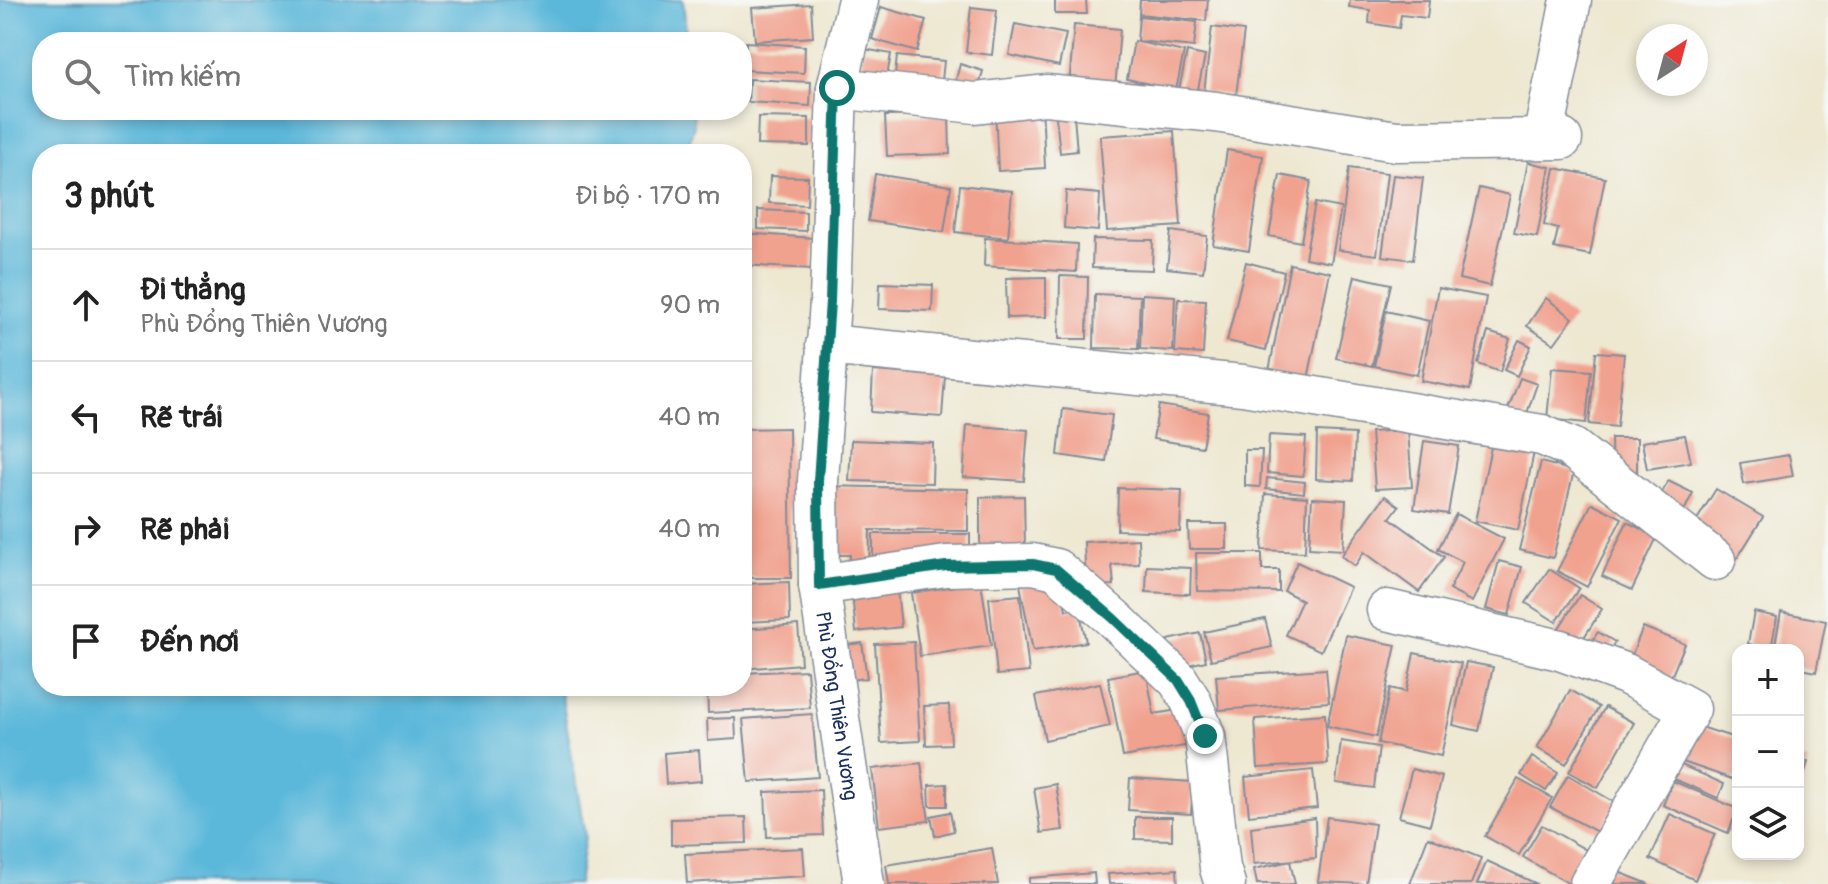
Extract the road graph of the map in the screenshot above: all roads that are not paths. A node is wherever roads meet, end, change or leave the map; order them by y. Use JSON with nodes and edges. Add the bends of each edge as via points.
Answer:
{"nodes":[{"id":1,"x":858,"y":0,"type":"edge"},
{"id":2,"x":1571,"y":0,"type":"edge"},
{"id":3,"x":837,"y":88,"type":"junction"},
{"id":4,"x":826,"y":345,"type":"junction"},
{"id":5,"x":1715,"y":560,"type":"dead end"},
{"id":6,"x":819,"y":585,"type":"junction"},
{"id":7,"x":1387,"y":610,"type":"dead end"},
{"id":8,"x":864,"y":884,"type":"edge"},
{"id":9,"x":1225,"y":884,"type":"edge"},
{"id":10,"x":1590,"y":884,"type":"edge"}],
"edges":[{"from":1,"to":3,"type":"street","name":"Phù Đổng Thiên Vương"},
{"from":2,"to":3,"type":"street","via":[[1552,139],[1396,141],[1216,112],[1046,95],[975,103]]},
{"from":3,"to":4,"type":"street","name":"Phù Đổng Thiên Vương"},
{"from":4,"to":5,"type":"street","via":[[1243,385],[1542,435],[1572,448]]},
{"from":4,"to":6,"type":"street","name":"Phù Đổng Thiên Vương","via":[[818,481]]},
{"from":6,"to":8,"type":"street","name":"Phù Đổng Thiên Vương"},
{"from":6,"to":9,"type":"street","via":[[946,566],[1033,564],[1056,569],[1178,680],[1191,701],[1205,736]]},
{"from":7,"to":10,"type":"street","via":[[1560,650],[1626,674],[1690,709]]}]}
